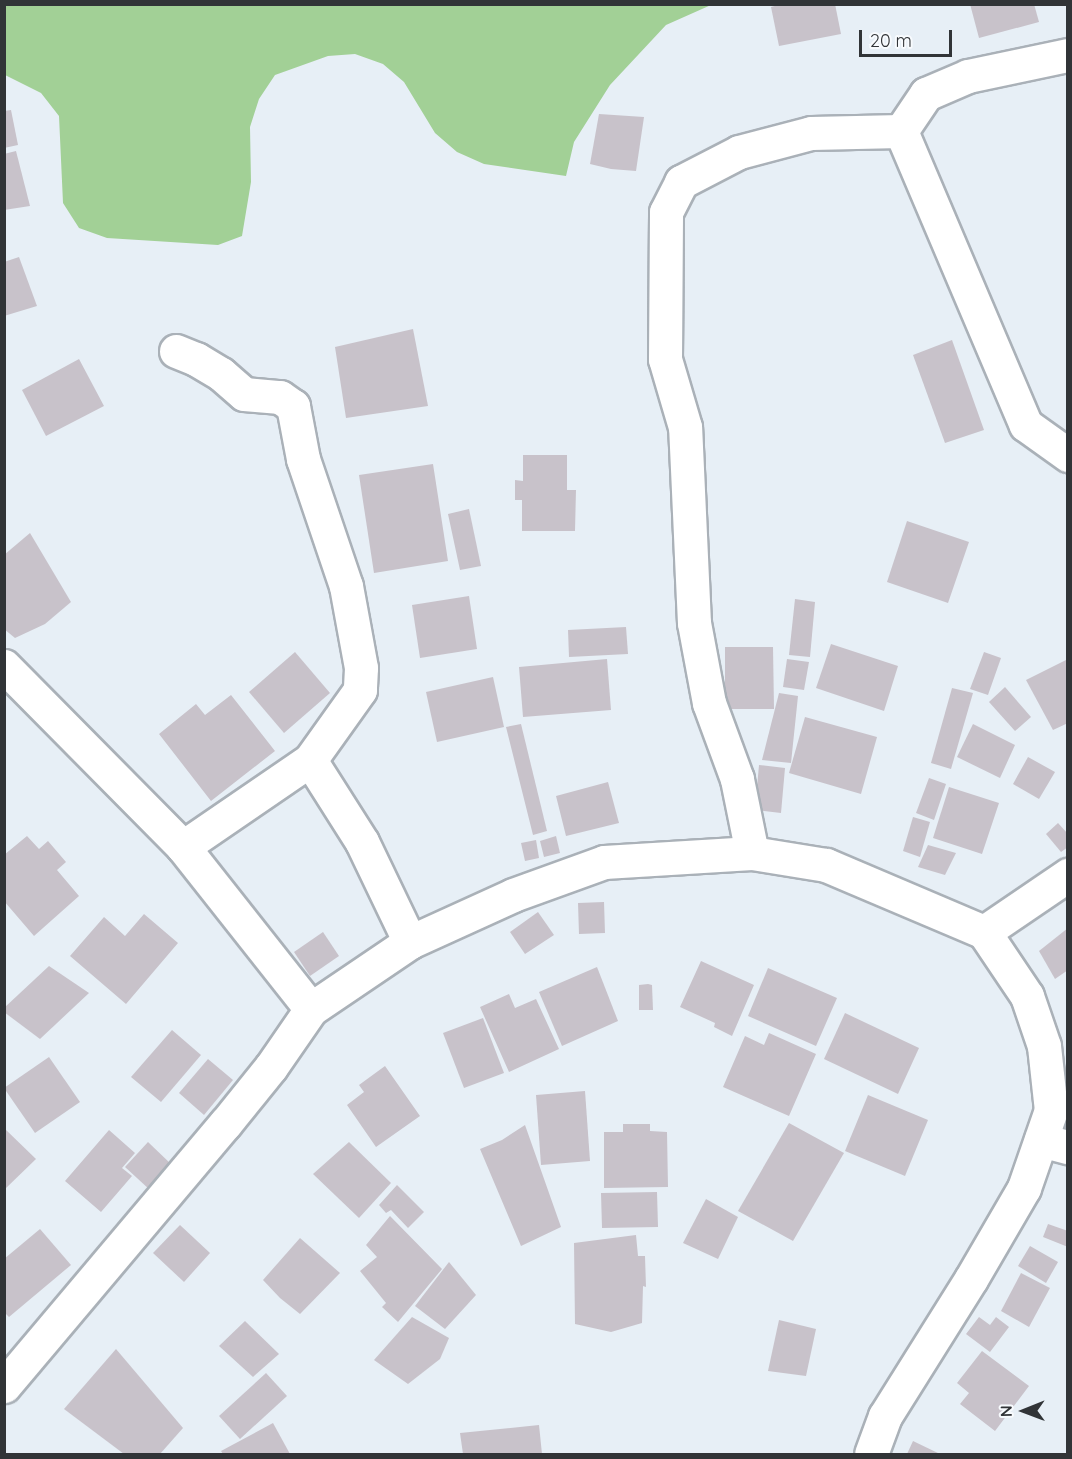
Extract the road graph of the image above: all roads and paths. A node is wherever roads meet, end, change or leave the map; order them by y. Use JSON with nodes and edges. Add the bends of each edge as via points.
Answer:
{"nodes":[{"id":1,"x":1068,"y":55,"type":"edge"},
{"id":2,"x":901,"y":131,"type":"junction"},
{"id":3,"x":176,"y":351,"type":"dead end"},
{"id":4,"x":1068,"y":455,"type":"edge"},
{"id":5,"x":4,"y":666,"type":"edge"},
{"id":6,"x":310,"y":760,"type":"junction"},
{"id":7,"x":183,"y":847,"type":"junction"},
{"id":8,"x":753,"y":853,"type":"junction"},
{"id":9,"x":1068,"y":875,"type":"edge"},
{"id":10,"x":984,"y":932,"type":"junction"},
{"id":11,"x":410,"y":942,"type":"junction"},
{"id":12,"x":311,"y":1009,"type":"junction"},
{"id":13,"x":1054,"y":1143,"type":"edge"},
{"id":14,"x":4,"y":1386,"type":"edge"},
{"id":15,"x":871,"y":1455,"type":"edge"}],
"edges":[{"from":1,"to":2,"type":"street","via":[[968,76],[926,94]]},
{"from":2,"to":4,"type":"street","via":[[1026,425]]},
{"from":2,"to":8,"type":"street","via":[[811,133],[739,152],[681,182],[666,212],[665,359],[685,428],[694,623],[709,703],[737,778]]},
{"from":3,"to":6,"type":"street","via":[[221,374],[244,394],[280,398],[293,406],[303,459],[346,586],[362,668],[360,690]]},
{"from":5,"to":7,"type":"street"},
{"from":6,"to":7,"type":"street"},
{"from":6,"to":11,"type":"street","via":[[362,842]]},
{"from":7,"to":12,"type":"street"},
{"from":8,"to":10,"type":"street","via":[[826,865]]},
{"from":8,"to":11,"type":"street","via":[[604,862],[513,895]]},
{"from":9,"to":10,"type":"street"},
{"from":10,"to":13,"type":"street","via":[[1027,996],[1044,1046]]},
{"from":11,"to":12,"type":"street"},
{"from":12,"to":14,"type":"street","via":[[225,1125]]},
{"from":13,"to":15,"type":"street","via":[[885,1416]]}]}
